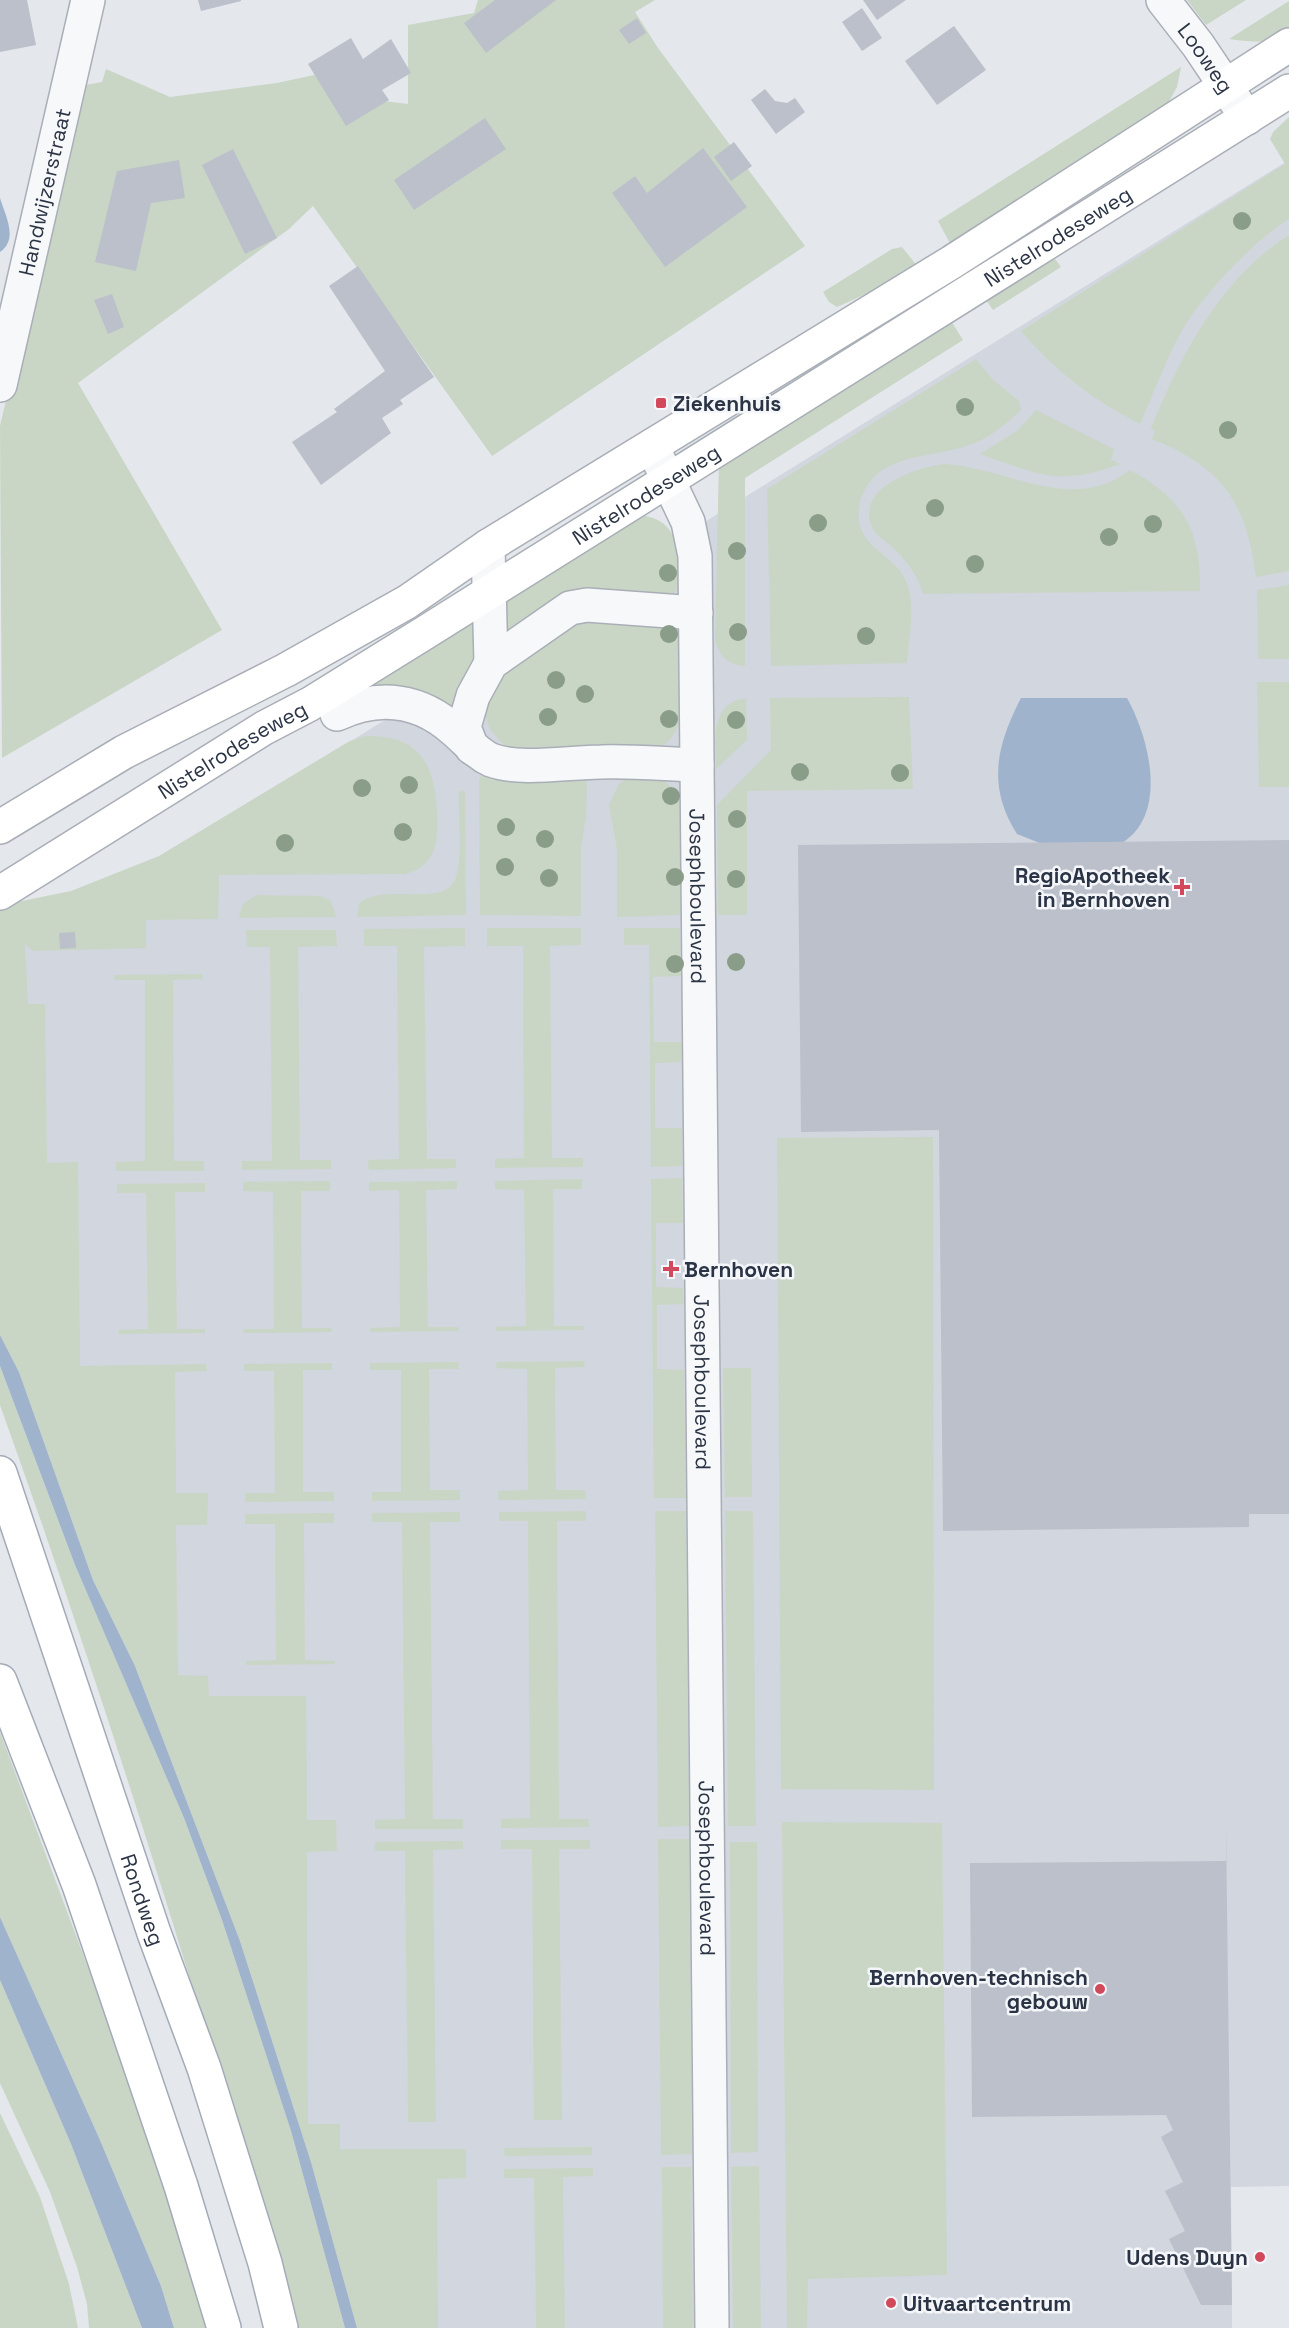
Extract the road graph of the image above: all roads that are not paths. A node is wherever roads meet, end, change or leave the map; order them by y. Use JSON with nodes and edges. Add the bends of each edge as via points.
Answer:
{"nodes":[{"id":1,"x":88,"y":0,"type":"edge"},
{"id":2,"x":1163,"y":0,"type":"edge"},
{"id":3,"x":1289,"y":45,"type":"edge"},
{"id":4,"x":1225,"y":85,"type":"junction"},
{"id":5,"x":1289,"y":91,"type":"edge"},
{"id":6,"x":1247,"y":118,"type":"junction"},
{"id":7,"x":0,"y":385,"type":"edge"},
{"id":8,"x":652,"y":446,"type":"junction"},
{"id":9,"x":669,"y":478,"type":"junction"},
{"id":10,"x":488,"y":546,"type":"junction"},
{"id":11,"x":490,"y":591,"type":"junction"},
{"id":12,"x":696,"y":613,"type":"junction"},
{"id":13,"x":491,"y":663,"type":"junction"},
{"id":14,"x":337,"y":714,"type":"dead end"},
{"id":15,"x":472,"y":748,"type":"junction"},
{"id":16,"x":698,"y":765,"type":"junction"},
{"id":17,"x":0,"y":827,"type":"edge"},
{"id":18,"x":0,"y":893,"type":"edge"},
{"id":19,"x":0,"y":1473,"type":"edge"},
{"id":20,"x":0,"y":1681,"type":"edge"},
{"id":21,"x":224,"y":2328,"type":"edge"},
{"id":22,"x":281,"y":2328,"type":"edge"},
{"id":23,"x":712,"y":2328,"type":"edge"}],
"edges":[{"from":1,"to":7,"type":"street","name":"Handwijzerstraat"},
{"from":2,"to":4,"type":"street","name":"Looweg"},
{"from":3,"to":4,"type":"street","name":"Nistelrodeseweg"},
{"from":4,"to":6,"type":"street","name":"Looweg"},
{"from":4,"to":8,"type":"street","name":"Nistelrodeseweg","via":[[952,262]]},
{"from":5,"to":6,"type":"street","name":"Nistelrodeseweg"},
{"from":6,"to":9,"type":"street","name":"Nistelrodeseweg"},
{"from":8,"to":9,"type":"street","name":"Josephboulevard"},
{"from":8,"to":10,"type":"street","name":"Nistelrodeseweg"},
{"from":9,"to":11,"type":"street","name":"Nistelrodeseweg"},
{"from":9,"to":12,"type":"street","name":"Josephboulevard","via":[[688,522],[695,556]]},
{"from":10,"to":11,"type":"street"},
{"from":10,"to":17,"type":"street","name":"Nistelrodeseweg","via":[[407,602],[286,670],[124,752]]},
{"from":11,"to":13,"type":"street"},
{"from":11,"to":18,"type":"street","name":"Nistelrodeseweg"},
{"from":12,"to":13,"type":"street","via":[[587,605],[570,608]]},
{"from":12,"to":16,"type":"street","name":"Josephboulevard"},
{"from":13,"to":15,"type":"street","via":[[464,727]]},
{"from":14,"to":15,"type":"street","via":[[360,704],[411,704],[444,721]]},
{"from":15,"to":16,"type":"street","via":[[490,760],[510,765]]},
{"from":16,"to":23,"type":"street","name":"Josephboulevard"},
{"from":19,"to":22,"type":"street","name":"Rondweg","via":[[154,1934],[204,2068],[265,2263]]},
{"from":20,"to":21,"type":"street","via":[[79,1885],[181,2186]]}]}
